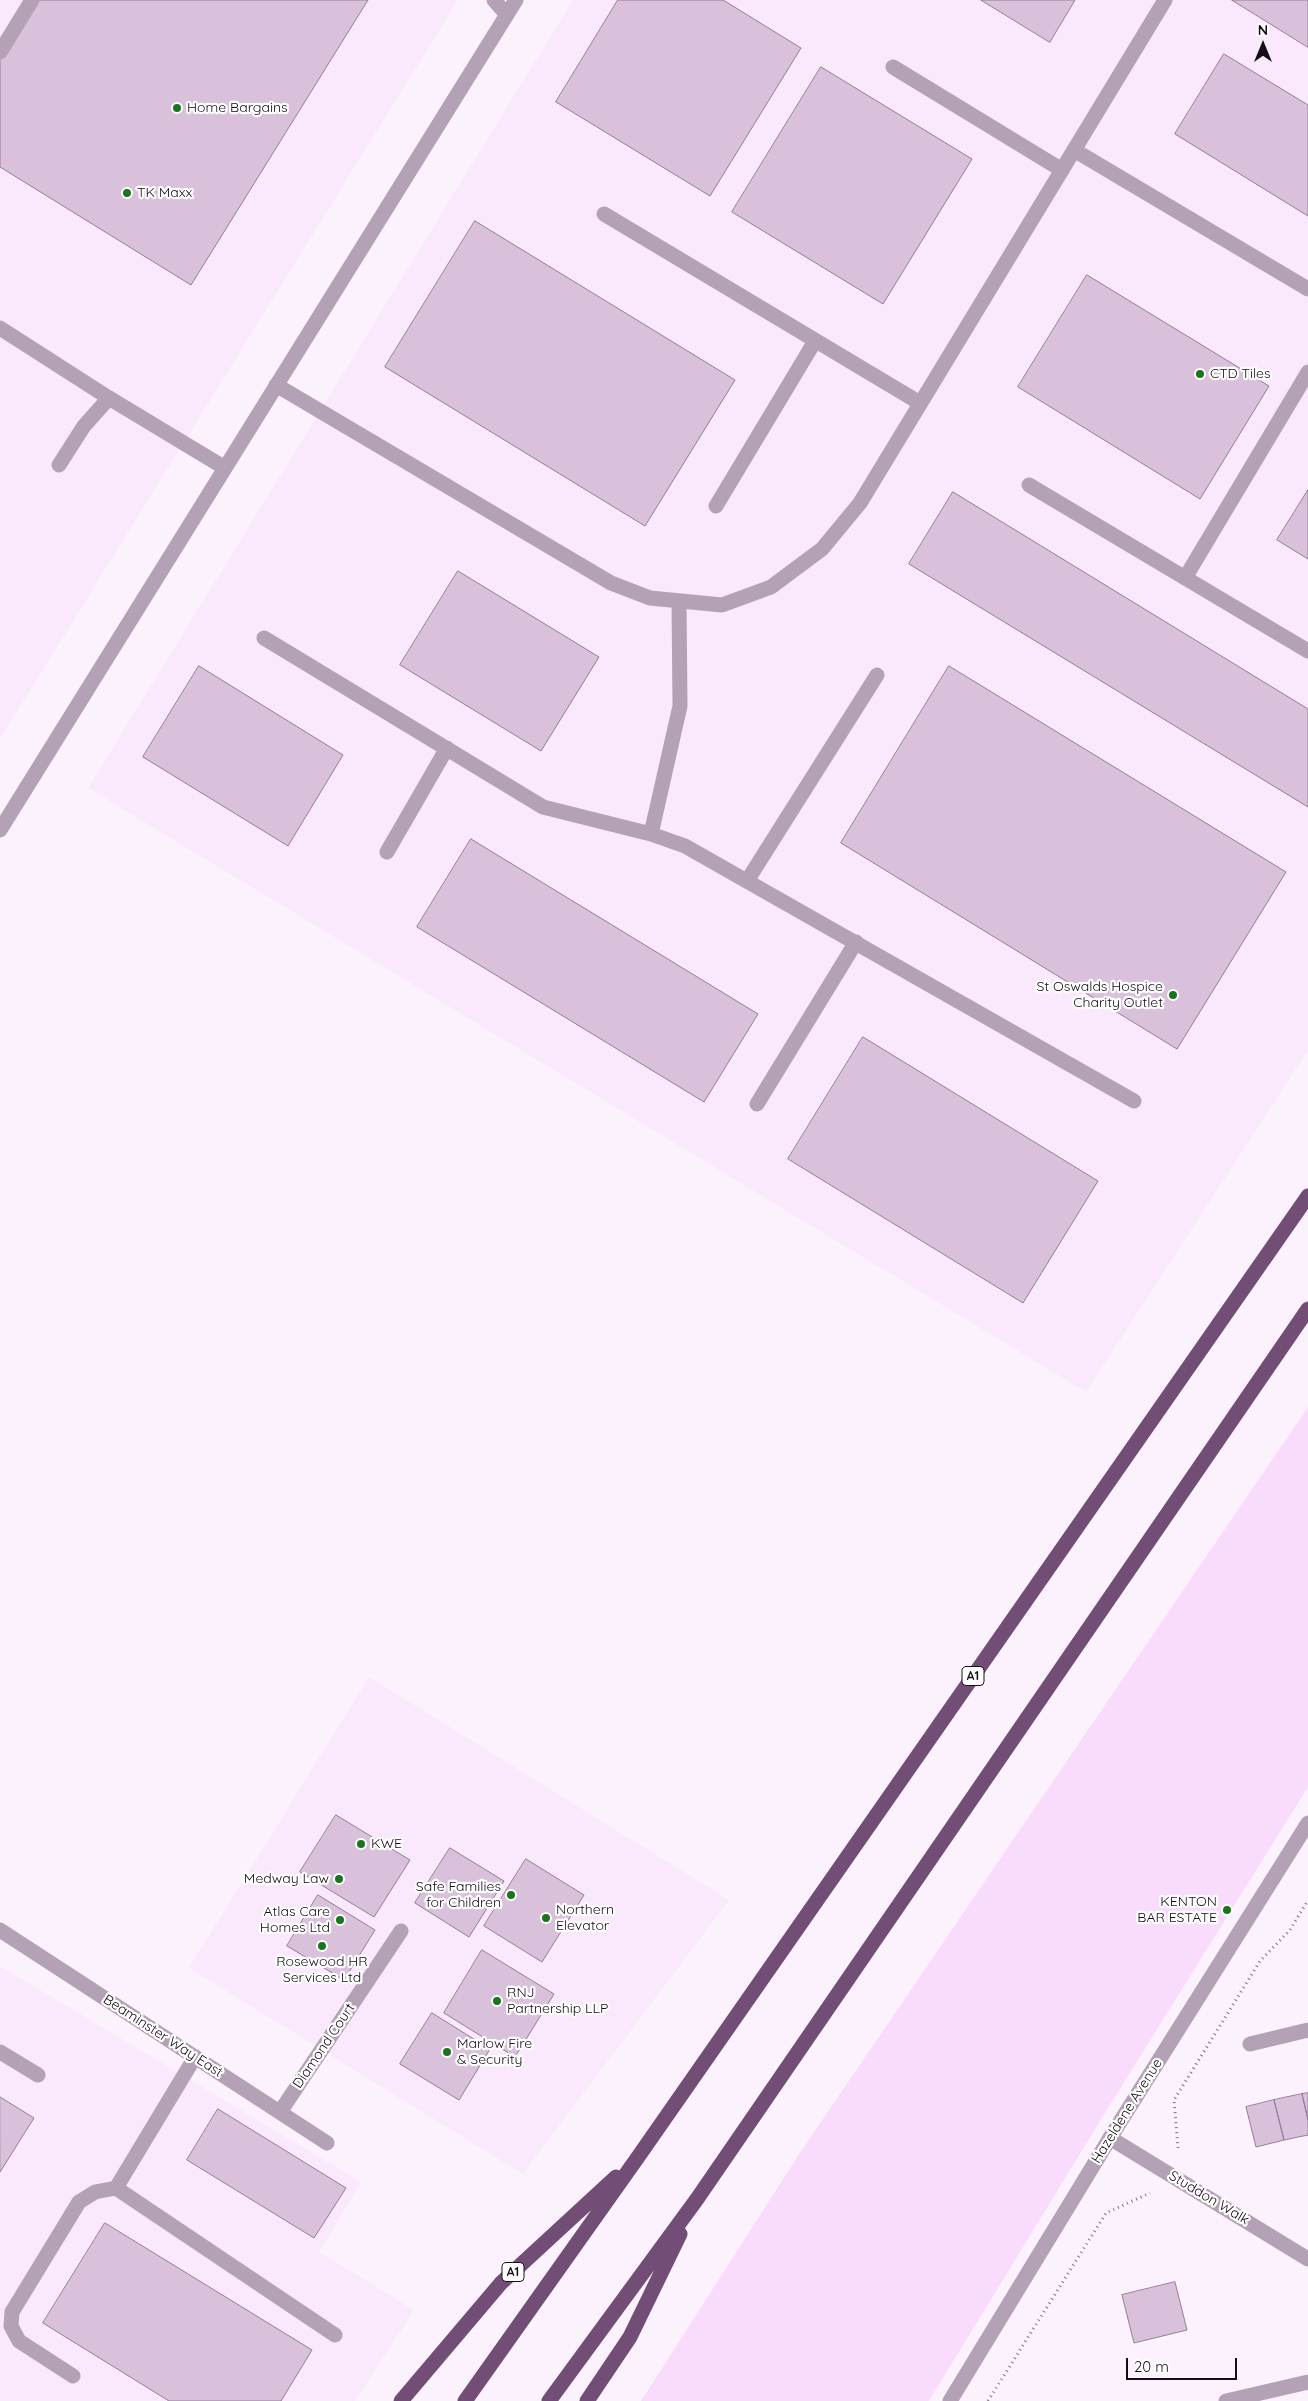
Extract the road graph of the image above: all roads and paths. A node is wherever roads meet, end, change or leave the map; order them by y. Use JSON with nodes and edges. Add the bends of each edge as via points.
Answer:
{"nodes":[{"id":1,"x":32,"y":0,"type":"edge"},
{"id":2,"x":494,"y":0,"type":"edge"},
{"id":3,"x":516,"y":0,"type":"edge"},
{"id":4,"x":1165,"y":0,"type":"edge"},
{"id":5,"x":507,"y":15,"type":"junction"},
{"id":6,"x":0,"y":52,"type":"edge"},
{"id":7,"x":893,"y":67,"type":"dead end"},
{"id":8,"x":1074,"y":150,"type":"junction"},
{"id":9,"x":1062,"y":170,"type":"junction"},
{"id":10,"x":604,"y":214,"type":"dead end"},
{"id":11,"x":1308,"y":290,"type":"edge"},
{"id":12,"x":0,"y":328,"type":"edge"},
{"id":13,"x":815,"y":340,"type":"junction"},
{"id":14,"x":1308,"y":372,"type":"edge"},
{"id":15,"x":276,"y":385,"type":"junction"},
{"id":16,"x":109,"y":398,"type":"junction"},
{"id":17,"x":920,"y":403,"type":"junction"},
{"id":18,"x":59,"y":465,"type":"dead end"},
{"id":19,"x":225,"y":468,"type":"junction"},
{"id":20,"x":1029,"y":485,"type":"dead end"},
{"id":21,"x":716,"y":506,"type":"dead end"},
{"id":22,"x":1185,"y":578,"type":"junction"},
{"id":23,"x":679,"y":602,"type":"junction"},
{"id":24,"x":264,"y":638,"type":"dead end"},
{"id":25,"x":1308,"y":651,"type":"edge"},
{"id":26,"x":877,"y":675,"type":"dead end"},
{"id":27,"x":448,"y":748,"type":"junction"},
{"id":28,"x":0,"y":830,"type":"edge"},
{"id":29,"x":651,"y":834,"type":"junction"},
{"id":30,"x":387,"y":852,"type":"dead end"},
{"id":31,"x":747,"y":881,"type":"junction"},
{"id":32,"x":856,"y":942,"type":"junction"},
{"id":33,"x":1134,"y":1102,"type":"dead end"},
{"id":34,"x":757,"y":1104,"type":"dead end"},
{"id":35,"x":1308,"y":1196,"type":"edge"},
{"id":36,"x":1308,"y":1309,"type":"edge"},
{"id":37,"x":1308,"y":1823,"type":"edge"},
{"id":38,"x":0,"y":1930,"type":"edge"},
{"id":39,"x":401,"y":1931,"type":"dead end"},
{"id":40,"x":1308,"y":2030,"type":"edge"},
{"id":41,"x":1250,"y":2044,"type":"dead end"},
{"id":42,"x":0,"y":2052,"type":"edge"},
{"id":43,"x":195,"y":2057,"type":"junction"},
{"id":44,"x":38,"y":2076,"type":"dead end"},
{"id":45,"x":280,"y":2112,"type":"junction"},
{"id":46,"x":1110,"y":2138,"type":"junction"},
{"id":47,"x":327,"y":2143,"type":"dead end"},
{"id":48,"x":638,"y":2157,"type":"junction"},
{"id":49,"x":116,"y":2188,"type":"junction"},
{"id":50,"x":697,"y":2199,"type":"junction"},
{"id":51,"x":1308,"y":2258,"type":"edge"},
{"id":52,"x":335,"y":2335,"type":"dead end"},
{"id":53,"x":73,"y":2376,"type":"dead end"},
{"id":54,"x":1308,"y":2382,"type":"edge"},
{"id":55,"x":401,"y":2401,"type":"edge"},
{"id":56,"x":465,"y":2401,"type":"edge"},
{"id":57,"x":549,"y":2401,"type":"edge"},
{"id":58,"x":587,"y":2401,"type":"edge"},
{"id":59,"x":950,"y":2401,"type":"edge"},
{"id":60,"x":1226,"y":2401,"type":"edge"}],
"edges":[{"from":1,"to":6,"type":"street"},
{"from":2,"to":5,"type":"street"},
{"from":3,"to":5,"type":"street"},
{"from":4,"to":8,"type":"street"},
{"from":5,"to":15,"type":"street"},
{"from":7,"to":9,"type":"street"},
{"from":8,"to":9,"type":"street"},
{"from":8,"to":11,"type":"street"},
{"from":9,"to":17,"type":"street"},
{"from":10,"to":13,"type":"street"},
{"from":12,"to":16,"type":"street"},
{"from":13,"to":17,"type":"street"},
{"from":13,"to":21,"type":"street"},
{"from":14,"to":22,"type":"street"},
{"from":15,"to":19,"type":"street"},
{"from":15,"to":23,"type":"street","via":[[611,583],[650,598]]},
{"from":16,"to":18,"type":"street","via":[[84,426]]},
{"from":16,"to":19,"type":"street"},
{"from":17,"to":23,"type":"street","via":[[860,503],[822,549],[771,586],[722,605]]},
{"from":19,"to":28,"type":"street"},
{"from":20,"to":22,"type":"street"},
{"from":22,"to":25,"type":"street"},
{"from":23,"to":29,"type":"street","via":[[680,706]]},
{"from":24,"to":27,"type":"street"},
{"from":26,"to":31,"type":"street"},
{"from":27,"to":29,"type":"street","via":[[543,807]]},
{"from":27,"to":30,"type":"street"},
{"from":29,"to":31,"type":"street","via":[[685,846]]},
{"from":31,"to":32,"type":"street"},
{"from":32,"to":33,"type":"street"},
{"from":32,"to":34,"type":"street"},
{"from":35,"to":48,"type":"highway","number":"A1"},
{"from":36,"to":50,"type":"highway"},
{"from":37,"to":46,"type":"street","name":"Hazeldene Avenue"},
{"from":38,"to":43,"type":"street","name":"Beaminster Way East"},
{"from":39,"to":45,"type":"street","name":"Diamond Court"},
{"from":40,"to":41,"type":"street"},
{"from":42,"to":44,"type":"street"},
{"from":43,"to":45,"type":"street","name":"Beaminster Way East"},
{"from":43,"to":49,"type":"street"},
{"from":45,"to":47,"type":"street","name":"Beaminster Way East"},
{"from":46,"to":51,"type":"street","name":"Studdon Walk"},
{"from":46,"to":59,"type":"street","name":"Hazeldene Avenue"},
{"from":48,"to":55,"type":"highway","number":"A1","via":[[501,2283]]},
{"from":48,"to":56,"type":"highway","number":"A1"},
{"from":49,"to":52,"type":"street"},
{"from":49,"to":53,"type":"street","via":[[96,2192],[79,2202],[12,2312],[11,2326],[19,2341]]},
{"from":50,"to":57,"type":"highway"},
{"from":50,"to":58,"type":"highway","via":[[630,2337]]},
{"from":54,"to":60,"type":"street"}]}
